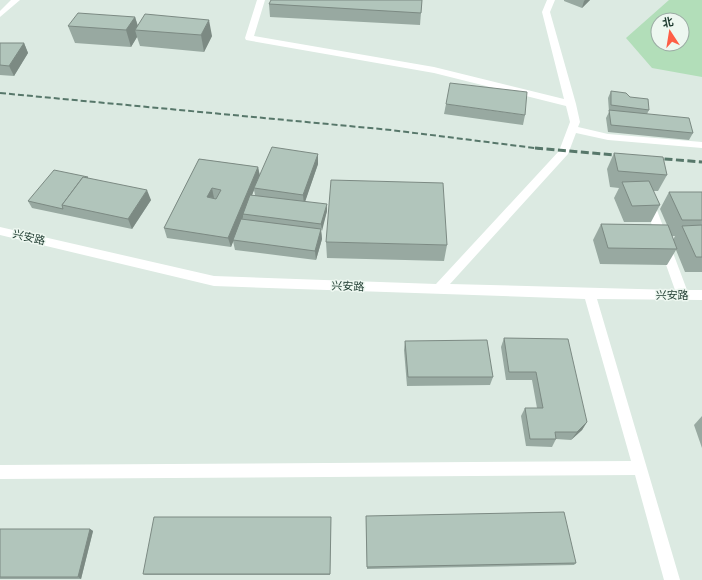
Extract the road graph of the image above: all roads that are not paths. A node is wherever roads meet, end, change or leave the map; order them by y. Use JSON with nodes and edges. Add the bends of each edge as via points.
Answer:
{"nodes":[{"id":1,"x":16,"y":0,"type":"edge"},
{"id":2,"x":261,"y":0,"type":"edge"},
{"id":3,"x":550,"y":0,"type":"edge"},
{"id":4,"x":0,"y":15,"type":"edge"},
{"id":5,"x":571,"y":104,"type":"junction"},
{"id":6,"x":572,"y":129,"type":"junction"},
{"id":7,"x":702,"y":145,"type":"edge"},
{"id":8,"x":647,"y":195,"type":"edge"},
{"id":9,"x":0,"y":230,"type":"edge"},
{"id":10,"x":439,"y":289,"type":"junction"},
{"id":11,"x":590,"y":294,"type":"junction"},
{"id":12,"x":683,"y":295,"type":"junction"},
{"id":13,"x":702,"y":295,"type":"edge"},
{"id":14,"x":639,"y":468,"type":"junction"},
{"id":15,"x":0,"y":472,"type":"edge"},
{"id":16,"x":672,"y":580,"type":"edge"}],
"edges":[{"from":1,"to":4,"type":"street"},
{"from":2,"to":5,"type":"street","via":[[249,38],[434,70]]},
{"from":3,"to":5,"type":"street","via":[[546,12]]},
{"from":5,"to":6,"type":"street","via":[[575,122]]},
{"from":6,"to":7,"type":"street","via":[[608,137]]},
{"from":6,"to":10,"type":"street","via":[[564,152]]},
{"from":8,"to":12,"type":"street"},
{"from":9,"to":10,"type":"street","name":"兴安路","via":[[214,281]]},
{"from":10,"to":11,"type":"street","name":"兴安路"},
{"from":11,"to":12,"type":"street","name":"兴安路"},
{"from":11,"to":14,"type":"street"},
{"from":12,"to":13,"type":"street","name":"兴安路"},
{"from":14,"to":15,"type":"street"},
{"from":14,"to":16,"type":"street"}]}
